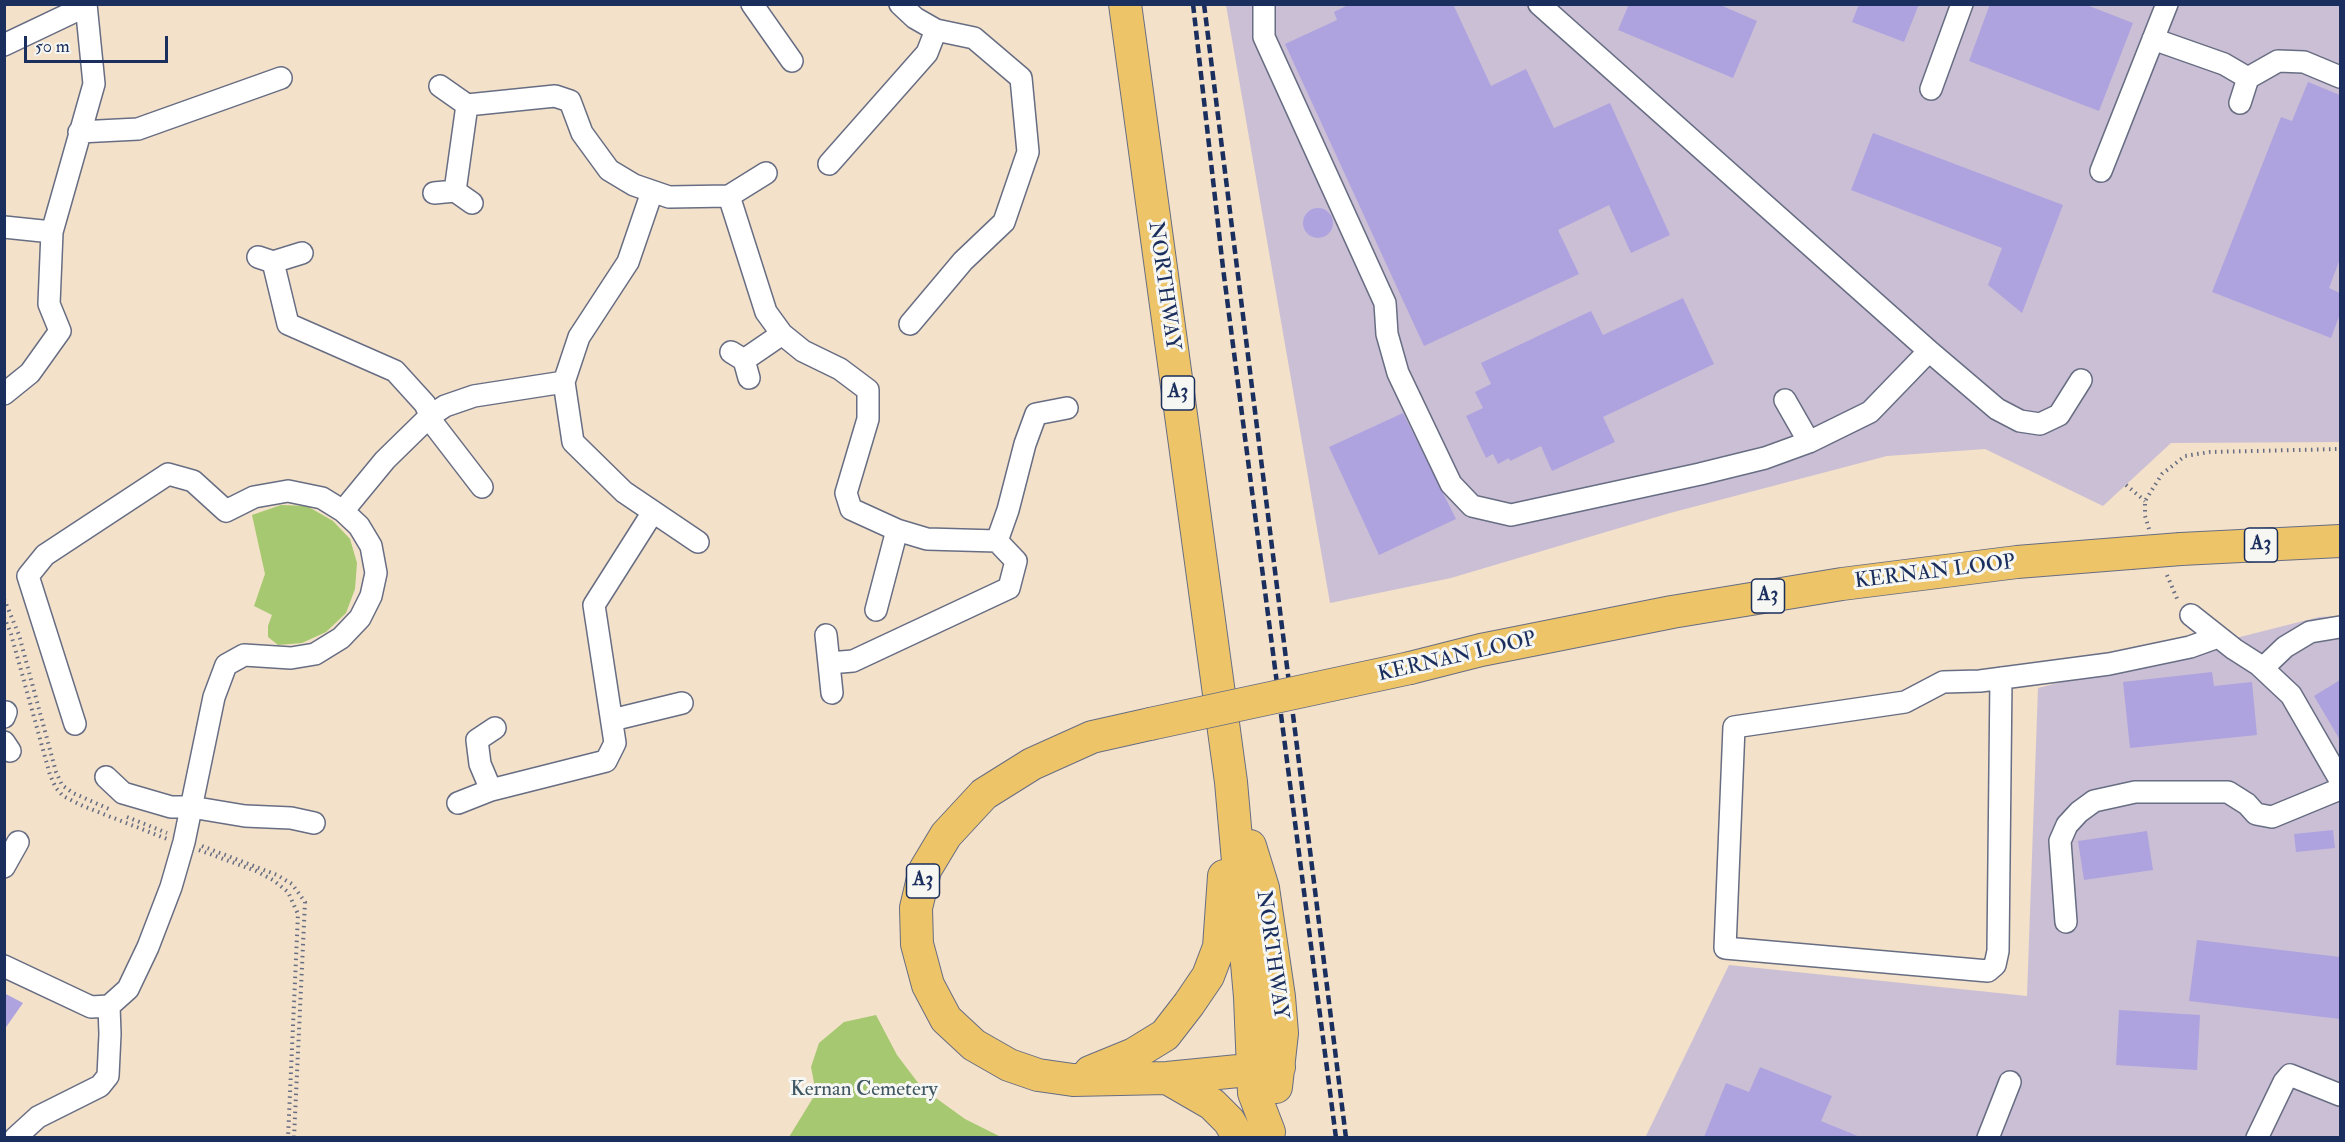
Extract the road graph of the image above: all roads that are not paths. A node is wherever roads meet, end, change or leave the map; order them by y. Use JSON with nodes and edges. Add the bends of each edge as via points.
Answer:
{"nodes":[{"id":1,"x":752,"y":4,"type":"edge"},
{"id":2,"x":900,"y":4,"type":"edge"},
{"id":3,"x":1125,"y":4,"type":"edge"},
{"id":4,"x":1264,"y":4,"type":"edge"},
{"id":5,"x":1539,"y":4,"type":"edge"},
{"id":6,"x":1962,"y":4,"type":"edge"},
{"id":7,"x":2167,"y":4,"type":"edge"},
{"id":8,"x":86,"y":5,"type":"edge"},
{"id":9,"x":936,"y":30,"type":"junction"},
{"id":10,"x":2153,"y":39,"type":"junction"},
{"id":11,"x":4,"y":45,"type":"edge"},
{"id":12,"x":792,"y":60,"type":"dead end"},
{"id":13,"x":2340,"y":77,"type":"edge"},
{"id":14,"x":281,"y":78,"type":"dead end"},
{"id":15,"x":2248,"y":78,"type":"junction"},
{"id":16,"x":440,"y":86,"type":"dead end"},
{"id":17,"x":1931,"y":89,"type":"dead end"},
{"id":18,"x":2240,"y":103,"type":"dead end"},
{"id":19,"x":467,"y":105,"type":"junction"},
{"id":20,"x":80,"y":132,"type":"junction"},
{"id":21,"x":829,"y":164,"type":"dead end"},
{"id":22,"x":2101,"y":171,"type":"dead end"},
{"id":23,"x":766,"y":173,"type":"dead end"},
{"id":24,"x":652,"y":192,"type":"junction"},
{"id":25,"x":454,"y":196,"type":"dead end"},
{"id":26,"x":729,"y":196,"type":"junction"},
{"id":27,"x":4,"y":227,"type":"edge"},
{"id":28,"x":51,"y":232,"type":"junction"},
{"id":29,"x":302,"y":253,"type":"dead end"},
{"id":30,"x":910,"y":324,"type":"dead end"},
{"id":31,"x":782,"y":334,"type":"junction"},
{"id":32,"x":1929,"y":351,"type":"junction"},
{"id":33,"x":741,"y":363,"type":"dead end"},
{"id":34,"x":2080,"y":380,"type":"dead end"},
{"id":35,"x":564,"y":382,"type":"junction"},
{"id":36,"x":4,"y":394,"type":"edge"},
{"id":37,"x":1785,"y":400,"type":"dead end"},
{"id":38,"x":1067,"y":408,"type":"dead end"},
{"id":39,"x":430,"y":416,"type":"junction"},
{"id":40,"x":1809,"y":442,"type":"junction"},
{"id":41,"x":483,"y":487,"type":"dead end"},
{"id":42,"x":343,"y":512,"type":"junction"},
{"id":43,"x":653,"y":512,"type":"junction"},
{"id":44,"x":897,"y":530,"type":"junction"},
{"id":45,"x":997,"y":541,"type":"junction"},
{"id":46,"x":2340,"y":541,"type":"edge"},
{"id":47,"x":698,"y":542,"type":"dead end"},
{"id":48,"x":876,"y":610,"type":"dead end"},
{"id":49,"x":2191,"y":615,"type":"road end"},
{"id":50,"x":2340,"y":627,"type":"edge"},
{"id":51,"x":826,"y":635,"type":"dead end"},
{"id":52,"x":2218,"y":637,"type":"junction"},
{"id":53,"x":829,"y":663,"type":"junction"},
{"id":54,"x":2263,"y":668,"type":"junction"},
{"id":55,"x":2001,"y":678,"type":"junction"},
{"id":56,"x":832,"y":693,"type":"dead end"},
{"id":57,"x":682,"y":703,"type":"dead end"},
{"id":58,"x":612,"y":720,"type":"junction"},
{"id":59,"x":75,"y":724,"type":"dead end"},
{"id":60,"x":495,"y":728,"type":"dead end"},
{"id":61,"x":106,"y":777,"type":"dead end"},
{"id":62,"x":2340,"y":780,"type":"edge"},
{"id":63,"x":1231,"y":782,"type":"junction"},
{"id":64,"x":2340,"y":789,"type":"edge"},
{"id":65,"x":491,"y":790,"type":"junction"},
{"id":66,"x":458,"y":803,"type":"dead end"},
{"id":67,"x":191,"y":807,"type":"junction"},
{"id":68,"x":314,"y":823,"type":"dead end"},
{"id":69,"x":18,"y":842,"type":"dead end"},
{"id":70,"x":4,"y":867,"type":"edge"},
{"id":71,"x":2066,"y":922,"type":"dead end"},
{"id":72,"x":4,"y":966,"type":"edge"},
{"id":73,"x":108,"y":1006,"type":"junction"},
{"id":74,"x":1267,"y":1068,"type":"junction"},
{"id":75,"x":1167,"y":1078,"type":"junction"},
{"id":76,"x":1073,"y":1080,"type":"junction"},
{"id":77,"x":2010,"y":1082,"type":"dead end"},
{"id":78,"x":2340,"y":1095,"type":"edge"},
{"id":79,"x":1269,"y":1135,"type":"edge"},
{"id":80,"x":15,"y":1137,"type":"edge"},
{"id":81,"x":1239,"y":1137,"type":"edge"},
{"id":82,"x":1988,"y":1137,"type":"edge"},
{"id":83,"x":2257,"y":1137,"type":"edge"}],
"edges":[{"from":1,"to":12,"type":"street"},
{"from":2,"to":9,"type":"street"},
{"from":3,"to":63,"type":"highway","name":"NORTHWAY","number":"A3"},
{"from":4,"to":40,"type":"street","via":[[1264,37],[1385,303],[1387,334],[1398,373],[1451,484],[1472,507],[1511,515],[1700,474]]},
{"from":5,"to":32,"type":"street"},
{"from":6,"to":17,"type":"street"},
{"from":7,"to":10,"type":"street"},
{"from":8,"to":11,"type":"street"},
{"from":8,"to":20,"type":"street","via":[[94,84]]},
{"from":9,"to":21,"type":"street","via":[[927,53]]},
{"from":9,"to":30,"type":"street","via":[[974,38],[1021,78],[1028,152],[1005,222],[963,261]]},
{"from":10,"to":15,"type":"street","via":[[2224,64]]},
{"from":10,"to":22,"type":"street"},
{"from":13,"to":15,"type":"street","via":[[2304,62],[2278,60]]},
{"from":14,"to":20,"type":"street","via":[[138,129]]},
{"from":15,"to":18,"type":"street"},
{"from":16,"to":19,"type":"street"},
{"from":19,"to":24,"type":"street","via":[[555,96],[570,101],[582,133],[609,170]]},
{"from":19,"to":25,"type":"street"},
{"from":20,"to":28,"type":"street"},
{"from":23,"to":26,"type":"street"},
{"from":24,"to":26,"type":"street","via":[[669,197]]},
{"from":24,"to":35,"type":"street","via":[[628,262],[579,338]]},
{"from":26,"to":31,"type":"street","via":[[766,312]]},
{"from":27,"to":28,"type":"street"},
{"from":28,"to":36,"type":"street","via":[[48,304],[60,331],[30,373]]},
{"from":29,"to":39,"type":"street","via":[[265,260],[288,324],[395,371],[425,404]]},
{"from":31,"to":33,"type":"street"},
{"from":31,"to":44,"type":"street","via":[[868,390],[868,419],[846,493],[851,509]]},
{"from":32,"to":34,"type":"street","via":[[1997,409],[2020,421],[2040,424],[2059,415]]},
{"from":32,"to":40,"type":"street","via":[[1870,412]]},
{"from":35,"to":39,"type":"street","via":[[474,396]]},
{"from":35,"to":43,"type":"street","via":[[573,442],[624,492]]},
{"from":37,"to":40,"type":"street"},
{"from":38,"to":45,"type":"street","via":[[1036,414]]},
{"from":39,"to":41,"type":"street"},
{"from":39,"to":42,"type":"street","via":[[385,460]]},
{"from":42,"to":59,"type":"street","via":[[322,498],[288,491],[254,497],[226,511],[193,481],[168,474],[45,555],[28,576]]},
{"from":42,"to":67,"type":"street","via":[[359,526],[371,546],[376,573],[372,596],[360,618],[341,638],[315,654],[291,658],[244,655],[226,665],[214,697]]},
{"from":43,"to":47,"type":"street"},
{"from":43,"to":58,"type":"street","via":[[594,605]]},
{"from":44,"to":45,"type":"street","via":[[927,540]]},
{"from":44,"to":48,"type":"street"},
{"from":45,"to":53,"type":"street","via":[[1016,561],[1008,588],[853,661]]},
{"from":46,"to":76,"type":"highway","name":"KERNAN LOOP","number":"A3","bridge":true,"via":[[2173,559],[2141,545],[1842,584],[1672,612],[1481,650],[1092,737],[1032,764],[984,794],[946,835],[925,870],[916,908],[917,944],[928,985],[946,1018],[974,1045],[1009,1065],[1038,1075]]},
{"from":49,"to":52,"type":"street"},
{"from":50,"to":54,"type":"street","via":[[2310,632],[2285,647]]},
{"from":51,"to":53,"type":"street"},
{"from":52,"to":54,"type":"street"},
{"from":52,"to":55,"type":"street","via":[[2109,664]]},
{"from":53,"to":56,"type":"street"},
{"from":54,"to":62,"type":"street","via":[[2291,695]]},
{"from":55,"to":55,"type":"street","via":[[1995,965],[1988,971],[1725,948],[1734,726],[1905,702],[1943,682]]},
{"from":57,"to":58,"type":"street"},
{"from":58,"to":65,"type":"street","via":[[615,743],[606,761]]},
{"from":60,"to":65,"type":"street","via":[[477,740],[480,764]]},
{"from":61,"to":67,"type":"street","via":[[123,793],[171,807]]},
{"from":63,"to":74,"type":"highway","name":"NORTHWAY","number":"A3"},
{"from":63,"to":74,"type":"highway","name":"NORTHWAY","number":"A3","via":[[1249,844]]},
{"from":63,"to":76,"type":"highway","number":"A3","via":[[1219,946],[1208,976],[1165,1035],[1134,1054]]},
{"from":64,"to":71,"type":"street","via":[[2272,817],[2256,814],[2228,792],[2135,792],[2094,801],[2067,825],[2060,841]]},
{"from":65,"to":66,"type":"street"},
{"from":67,"to":68,"type":"street"},
{"from":67,"to":73,"type":"street","via":[[171,887],[148,947],[128,989]]},
{"from":69,"to":70,"type":"street"},
{"from":72,"to":73,"type":"street","via":[[91,1007]]},
{"from":73,"to":80,"type":"street","via":[[108,1076],[100,1086],[38,1117]]},
{"from":74,"to":75,"type":"highway","number":"A3"},
{"from":74,"to":79,"type":"highway","name":"NORTHWAY","number":"A3","via":[[1254,1093]]},
{"from":75,"to":76,"type":"highway","number":"A3"},
{"from":75,"to":81,"type":"highway","via":[[1212,1104],[1229,1120]]},
{"from":77,"to":82,"type":"street"},
{"from":78,"to":83,"type":"street","via":[[2290,1075]]}]}
